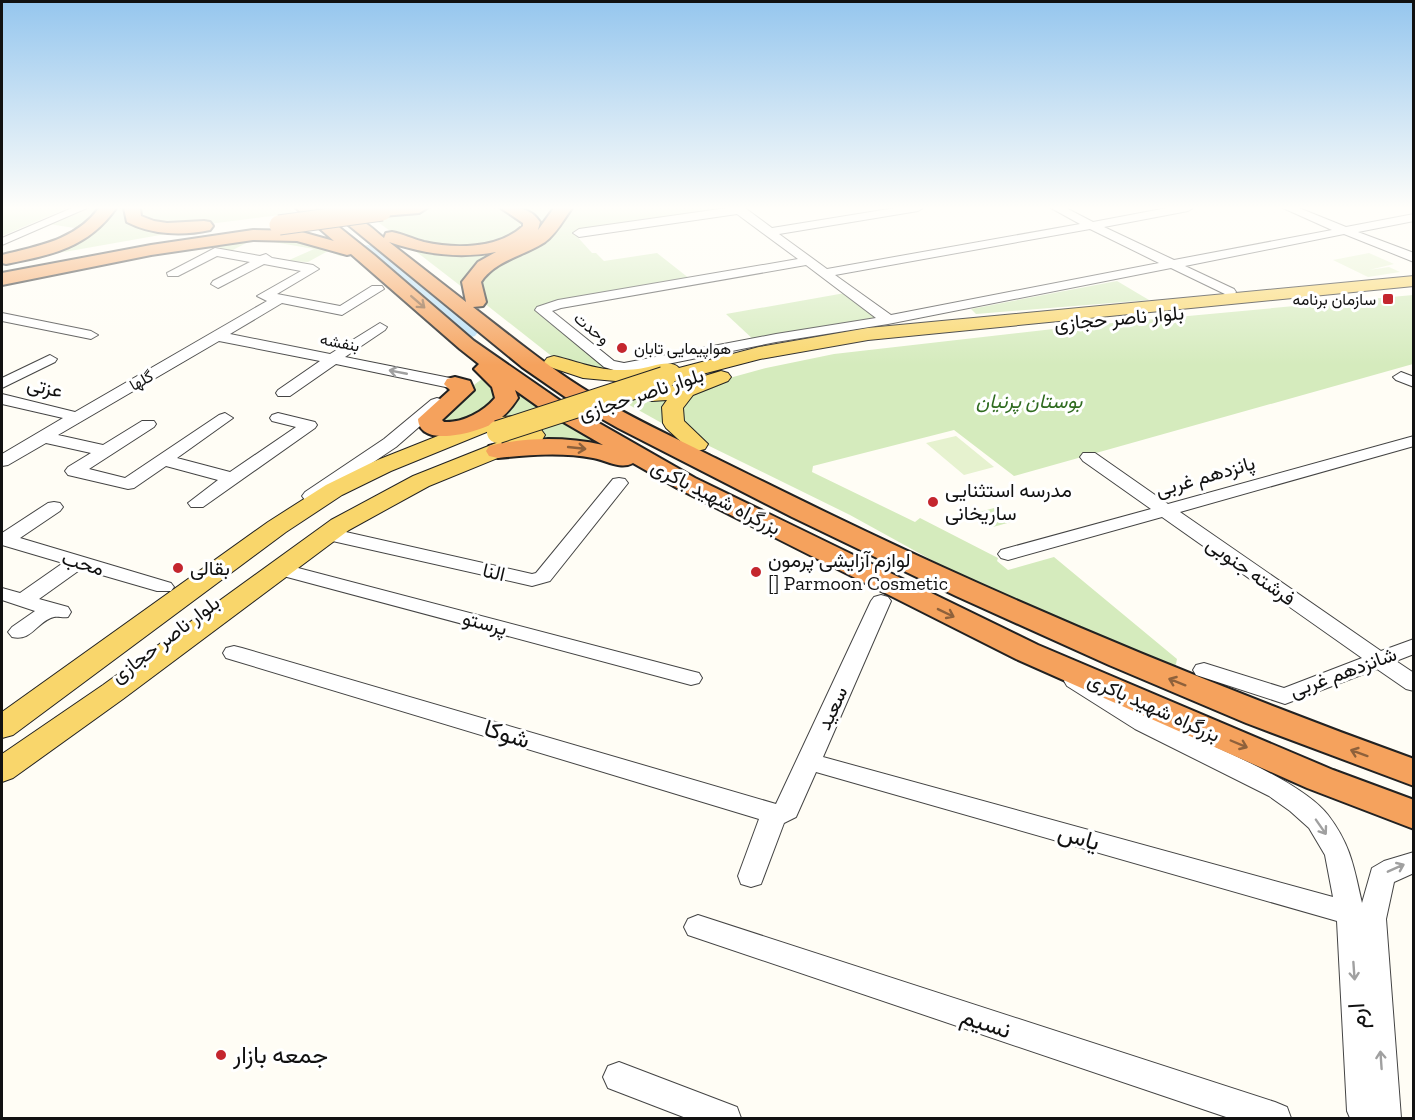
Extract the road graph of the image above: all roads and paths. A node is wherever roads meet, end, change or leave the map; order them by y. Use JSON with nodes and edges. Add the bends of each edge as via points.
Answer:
{"nodes":[{"id":1,"x":32,"y":260,"type":"edge"},
{"id":2,"x":65,"y":260,"type":"edge"},
{"id":3,"x":95,"y":260,"type":"edge"},
{"id":4,"x":198,"y":260,"type":"edge"},
{"id":5,"x":262,"y":260,"type":"edge"},
{"id":6,"x":264,"y":260,"type":"edge"},
{"id":7,"x":369,"y":260,"type":"edge"},
{"id":8,"x":392,"y":260,"type":"edge"},
{"id":9,"x":422,"y":260,"type":"edge"},
{"id":10,"x":496,"y":260,"type":"edge"},
{"id":11,"x":896,"y":260,"type":"edge"},
{"id":12,"x":1163,"y":260,"type":"edge"},
{"id":13,"x":1190,"y":260,"type":"edge"},
{"id":14,"x":809,"y":261,"type":"joint"},
{"id":15,"x":1171,"y":264,"type":"junction"},
{"id":16,"x":2,"y":266,"type":"edge"},
{"id":17,"x":2,"y":273,"type":"edge"},
{"id":18,"x":173,"y":273,"type":"dead end"},
{"id":19,"x":825,"y":273,"type":"junction"},
{"id":20,"x":2,"y":279,"type":"edge"},
{"id":21,"x":1413,"y":283,"type":"edge"},
{"id":22,"x":218,"y":284,"type":"dead end"},
{"id":23,"x":377,"y":289,"type":"dead end"},
{"id":24,"x":1229,"y":292,"type":"dead end"},
{"id":25,"x":283,"y":300,"type":"junction"},
{"id":26,"x":476,"y":302,"type":"junction"},
{"id":27,"x":1093,"y":316,"type":"junction"},
{"id":28,"x":2,"y":317,"type":"edge"},
{"id":29,"x":888,"y":320,"type":"junction"},
{"id":30,"x":380,"y":327,"type":"dead end"},
{"id":31,"x":91,"y":335,"type":"dead end"},
{"id":32,"x":217,"y":336,"type":"junction"},
{"id":33,"x":467,"y":345,"type":"junction"},
{"id":34,"x":50,"y":359,"type":"dead end"},
{"id":35,"x":332,"y":359,"type":"junction"},
{"id":36,"x":554,"y":363,"type":"junction"},
{"id":37,"x":663,"y":378,"type":"junction"},
{"id":38,"x":2,"y":384,"type":"edge"},
{"id":39,"x":455,"y":384,"type":"junction"},
{"id":40,"x":700,"y":384,"type":"junction"},
{"id":41,"x":284,"y":393,"type":"dead end"},
{"id":42,"x":2,"y":399,"type":"edge"},
{"id":43,"x":78,"y":417,"type":"junction"},
{"id":44,"x":225,"y":418,"type":"dead end"},
{"id":45,"x":278,"y":418,"type":"dead end"},
{"id":46,"x":148,"y":424,"type":"dead end"},
{"id":47,"x":497,"y":432,"type":"junction"},
{"id":48,"x":43,"y":437,"type":"junction"},
{"id":49,"x":1413,"y":441,"type":"edge"},
{"id":50,"x":697,"y":444,"type":"junction"},
{"id":51,"x":106,"y":451,"type":"junction"},
{"id":52,"x":1089,"y":457,"type":"dead end"},
{"id":53,"x":165,"y":460,"type":"junction"},
{"id":54,"x":2,"y":461,"type":"edge"},
{"id":55,"x":231,"y":478,"type":"junction"},
{"id":56,"x":619,"y":483,"type":"dead end"},
{"id":57,"x":687,"y":483,"type":"junction"},
{"id":58,"x":197,"y":503,"type":"dead end"},
{"id":59,"x":54,"y":507,"type":"dead end"},
{"id":60,"x":1165,"y":510,"type":"junction"},
{"id":61,"x":273,"y":521,"type":"dead end"},
{"id":62,"x":328,"y":534,"type":"junction"},
{"id":63,"x":3,"y":539,"type":"edge"},
{"id":64,"x":1008,"y":554,"type":"dead end"},
{"id":65,"x":78,"y":562,"type":"junction"},
{"id":66,"x":279,"y":569,"type":"junction"},
{"id":67,"x":164,"y":587,"type":"dead end"},
{"id":68,"x":966,"y":590,"type":"junction"},
{"id":69,"x":2,"y":594,"type":"edge"},
{"id":70,"x":24,"y":600,"type":"junction"},
{"id":71,"x":881,"y":601,"type":"dead end"},
{"id":72,"x":19,"y":632,"type":"dead end"},
{"id":73,"x":1413,"y":646,"type":"edge"},
{"id":74,"x":1027,"y":651,"type":"junction"},
{"id":75,"x":234,"y":653,"type":"dead end"},
{"id":76,"x":1378,"y":660,"type":"junction"},
{"id":77,"x":1204,"y":670,"type":"dead end"},
{"id":78,"x":691,"y":678,"type":"dead end"},
{"id":79,"x":1413,"y":684,"type":"edge"},
{"id":80,"x":2,"y":727,"type":"edge"},
{"id":81,"x":2,"y":736,"type":"edge"},
{"id":82,"x":807,"y":761,"type":"junction"},
{"id":83,"x":2,"y":764,"type":"edge"},
{"id":84,"x":2,"y":770,"type":"edge"},
{"id":85,"x":1413,"y":773,"type":"edge"},
{"id":86,"x":777,"y":814,"type":"junction"},
{"id":87,"x":1413,"y":815,"type":"edge"},
{"id":88,"x":1413,"y":862,"type":"edge"},
{"id":89,"x":751,"y":876,"type":"dead end"},
{"id":90,"x":1361,"y":916,"type":"junction"},
{"id":91,"x":698,"y":927,"type":"dead end"},
{"id":92,"x":619,"y":1077,"type":"dead end"},
{"id":93,"x":725,"y":1119,"type":"edge"},
{"id":94,"x":1275,"y":1119,"type":"edge"},
{"id":95,"x":1366,"y":1119,"type":"edge"},
{"id":96,"x":1385,"y":1119,"type":"edge"}],
"edges":[{"from":1,"to":16,"type":"highway"},
{"from":2,"to":17,"type":"highway"},
{"from":3,"to":20,"type":"highway"},
{"from":4,"to":18,"type":"street"},
{"from":5,"to":22,"type":"street"},
{"from":6,"to":25,"type":"street","via":[[313,269],[264,296]]},
{"from":7,"to":33,"type":"highway","name":"بزرگراه شهید باکری","one_way":true},
{"from":8,"to":68,"type":"highway","name":"بزرگراه شهید باکری","via":[[582,399],[801,512]]},
{"from":9,"to":26,"type":"highway"},
{"from":10,"to":26,"type":"highway","via":[[471,282]]},
{"from":11,"to":19,"type":"street"},
{"from":12,"to":15,"type":"street"},
{"from":13,"to":15,"type":"street"},
{"from":14,"to":19,"type":"street"},
{"from":14,"to":29,"type":"street","name":"وحدت","via":[[558,304],[542,310],[604,361],[623,368]]},
{"from":15,"to":24,"type":"street"},
{"from":15,"to":29,"type":"street"},
{"from":19,"to":29,"type":"street"},
{"from":21,"to":27,"type":"main road","name":"بلوار ناصر حجازی"},
{"from":23,"to":25,"type":"street","via":[[342,311]]},
{"from":25,"to":32,"type":"street","name":"گلها"},
{"from":26,"to":36,"type":"highway"},
{"from":27,"to":37,"type":"main road","name":"بلوار ناصر حجازی","via":[[850,343]]},
{"from":27,"to":40,"type":"main road","via":[[849,350],[763,366]]},
{"from":28,"to":31,"type":"street"},
{"from":30,"to":35,"type":"street"},
{"from":32,"to":35,"type":"street","name":"بنفشه"},
{"from":32,"to":43,"type":"street","name":"گلها"},
{"from":33,"to":47,"type":"highway","via":[[507,395]]},
{"from":33,"to":57,"type":"highway","name":"بزرگراه شهید باکری","via":[[554,407]]},
{"from":34,"to":38,"type":"street"},
{"from":39,"to":35,"type":"street","name":"بنفشه","one_way":true},
{"from":35,"to":41,"type":"street"},
{"from":36,"to":37,"type":"main road","via":[[591,376]]},
{"from":36,"to":50,"type":"highway","via":[[600,393]]},
{"from":37,"to":40,"type":"main road","via":[[637,381],[635,388],[646,395],[664,395]]},
{"from":37,"to":47,"type":"main road","name":"بلوار ناصر حجازی"},
{"from":39,"to":47,"type":"highway","via":[[463,390],[430,419],[432,425],[441,429]]},
{"from":39,"to":61,"type":"street","via":[[390,443]]},
{"from":40,"to":50,"type":"main road","via":[[679,397],[671,413],[676,426]]},
{"from":42,"to":43,"type":"street","name":"عزتی"},
{"from":43,"to":48,"type":"street","name":"گلها"},
{"from":44,"to":53,"type":"street"},
{"from":45,"to":55,"type":"street","via":[[309,425]]},
{"from":46,"to":51,"type":"street"},
{"from":47,"to":57,"type":"highway","one_way":true,"via":[[541,447],[591,450],[621,458]]},
{"from":47,"to":62,"type":"main road","via":[[458,465],[396,493]]},
{"from":47,"to":80,"type":"main road","via":[[383,466],[304,509]]},
{"from":47,"to":81,"type":"main road","name":"بلوار ناصر حجازی","via":[[397,470],[318,513]]},
{"from":47,"to":83,"type":"main road","name":"بلوار ناصر حجازی","via":[[332,517]]},
{"from":48,"to":51,"type":"street"},
{"from":48,"to":54,"type":"street","name":"گلها"},
{"from":49,"to":60,"type":"street","name":"پانزدهم غربی"},
{"from":50,"to":68,"type":"highway","via":[[847,516],[923,559]]},
{"from":51,"to":53,"type":"street","via":[[74,471],[128,484]]},
{"from":52,"to":60,"type":"street","name":"فرشته جنوبی"},
{"from":53,"to":55,"type":"street"},
{"from":55,"to":58,"type":"street"},
{"from":56,"to":62,"type":"street","name":"النا","via":[[543,577],[532,580]]},
{"from":57,"to":74,"type":"highway","name":"بزرگراه شهید باکری","one_way":true},
{"from":59,"to":63,"type":"street"},
{"from":60,"to":64,"type":"street","name":"پانزدهم غربی"},
{"from":60,"to":76,"type":"street","name":"فرشته جنوبی"},
{"from":62,"to":66,"type":"main road"},
{"from":63,"to":65,"type":"street","name":"محب"},
{"from":65,"to":67,"type":"street","name":"محب"},
{"from":65,"to":70,"type":"street"},
{"from":66,"to":78,"type":"street","name":"پرستو"},
{"from":66,"to":84,"type":"main road"},
{"from":85,"to":68,"type":"highway","name":"بزرگراه شهید باکری","one_way":true,"via":[[1258,715]]},
{"from":69,"to":70,"type":"street"},
{"from":70,"to":72,"type":"street","via":[[57,610]]},
{"from":71,"to":82,"type":"street","name":"سعید"},
{"from":73,"to":76,"type":"street","name":"شانزدهم غربی"},
{"from":74,"to":87,"type":"highway","name":"بزرگراه شهید باکری","one_way":true,"via":[[1320,779]]},
{"from":74,"to":90,"type":"street","one_way":true,"via":[[1143,723],[1278,789],[1299,804],[1318,821],[1338,853]]},
{"from":75,"to":86,"type":"street","name":"شوکا"},
{"from":76,"to":77,"type":"street","name":"شانزدهم غربی","via":[[1284,696]]},
{"from":76,"to":79,"type":"street","name":"فرشته جنوبی"},
{"from":82,"to":86,"type":"street","name":"سعید","via":[[787,810]]},
{"from":82,"to":90,"type":"street","name":"یاس"},
{"from":86,"to":89,"type":"street","name":"سعید"},
{"from":90,"to":88,"type":"street","one_way":true,"via":[[1382,876]]},
{"from":90,"to":95,"type":"street","name":"ارم","one_way":true},
{"from":96,"to":90,"type":"street","name":"ارم","one_way":true},
{"from":91,"to":94,"type":"street","name":"نسیم"},
{"from":92,"to":93,"type":"street"}]}
